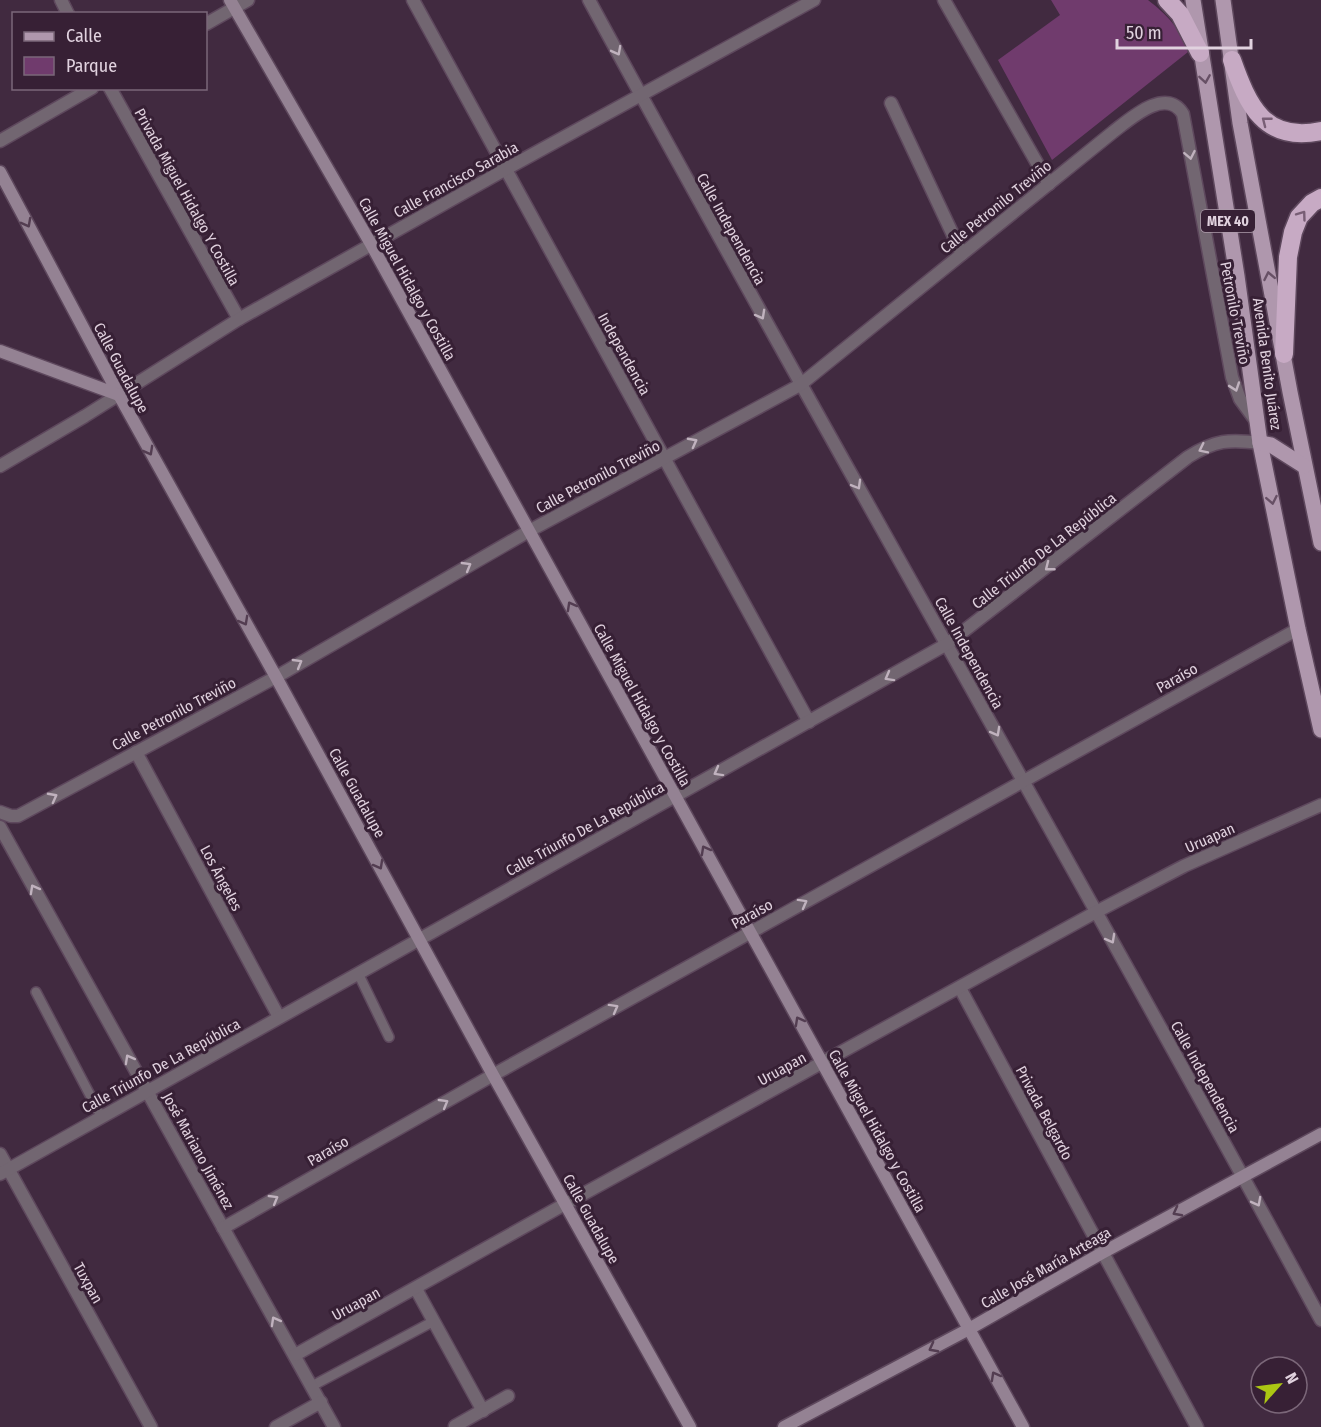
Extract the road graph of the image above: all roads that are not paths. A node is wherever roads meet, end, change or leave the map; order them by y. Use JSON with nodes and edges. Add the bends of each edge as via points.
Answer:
{"nodes":[{"id":1,"x":248,"y":0,"type":"edge"},
{"id":2,"x":413,"y":0,"type":"edge"},
{"id":3,"x":589,"y":0,"type":"edge"},
{"id":4,"x":814,"y":0,"type":"edge"},
{"id":5,"x":944,"y":0,"type":"edge"},
{"id":6,"x":1167,"y":0,"type":"edge"},
{"id":7,"x":1193,"y":0,"type":"edge"},
{"id":8,"x":1223,"y":0,"type":"edge"},
{"id":9,"x":232,"y":4,"type":"edge"},
{"id":10,"x":207,"y":23,"type":"edge"},
{"id":11,"x":1200,"y":53,"type":"junction"},
{"id":12,"x":1232,"y":60,"type":"junction"},
{"id":13,"x":89,"y":90,"type":"edge"},
{"id":14,"x":111,"y":90,"type":"edge"},
{"id":15,"x":641,"y":95,"type":"junction"},
{"id":16,"x":1171,"y":102,"type":"joint"},
{"id":17,"x":891,"y":103,"type":"dead end"},
{"id":18,"x":1321,"y":131,"type":"edge"},
{"id":19,"x":0,"y":141,"type":"edge"},
{"id":20,"x":506,"y":169,"type":"junction"},
{"id":21,"x":0,"y":172,"type":"edge"},
{"id":22,"x":1049,"y":184,"type":"junction"},
{"id":23,"x":1321,"y":198,"type":"edge"},
{"id":24,"x":371,"y":244,"type":"junction"},
{"id":25,"x":962,"y":254,"type":"junction"},
{"id":26,"x":239,"y":319,"type":"junction"},
{"id":27,"x":0,"y":351,"type":"edge"},
{"id":28,"x":1284,"y":354,"type":"junction"},
{"id":29,"x":800,"y":385,"type":"junction"},
{"id":30,"x":118,"y":395,"type":"junction"},
{"id":31,"x":1256,"y":421,"type":"junction"},
{"id":32,"x":1260,"y":443,"type":"junction"},
{"id":33,"x":663,"y":458,"type":"junction"},
{"id":34,"x":0,"y":465,"type":"edge"},
{"id":35,"x":1304,"y":466,"type":"junction"},
{"id":36,"x":529,"y":531,"type":"junction"},
{"id":37,"x":1321,"y":543,"type":"edge"},
{"id":38,"x":1298,"y":628,"type":"junction"},
{"id":39,"x":947,"y":644,"type":"junction"},
{"id":40,"x":276,"y":676,"type":"junction"},
{"id":41,"x":810,"y":722,"type":"junction"},
{"id":42,"x":1321,"y":730,"type":"edge"},
{"id":43,"x":136,"y":752,"type":"junction"},
{"id":44,"x":1023,"y":781,"type":"junction"},
{"id":45,"x":675,"y":796,"type":"junction"},
{"id":46,"x":1321,"y":805,"type":"edge"},
{"id":47,"x":0,"y":812,"type":"edge"},
{"id":48,"x":0,"y":827,"type":"edge"},
{"id":49,"x":1096,"y":912,"type":"junction"},
{"id":50,"x":750,"y":932,"type":"junction"},
{"id":51,"x":420,"y":939,"type":"junction"},
{"id":52,"x":358,"y":973,"type":"junction"},
{"id":53,"x":960,"y":988,"type":"junction"},
{"id":54,"x":36,"y":992,"type":"dead end"},
{"id":55,"x":279,"y":1017,"type":"junction"},
{"id":56,"x":389,"y":1036,"type":"dead end"},
{"id":57,"x":823,"y":1064,"type":"junction"},
{"id":58,"x":493,"y":1075,"type":"junction"},
{"id":59,"x":146,"y":1090,"type":"junction"},
{"id":60,"x":101,"y":1116,"type":"junction"},
{"id":61,"x":1321,"y":1134,"type":"edge"},
{"id":62,"x":0,"y":1154,"type":"edge"},
{"id":63,"x":4,"y":1171,"type":"edge"},
{"id":64,"x":1244,"y":1177,"type":"junction"},
{"id":65,"x":565,"y":1204,"type":"junction"},
{"id":66,"x":223,"y":1228,"type":"junction"},
{"id":67,"x":1102,"y":1253,"type":"junction"},
{"id":68,"x":416,"y":1289,"type":"junction"},
{"id":69,"x":1321,"y":1320,"type":"edge"},
{"id":70,"x":434,"y":1321,"type":"junction"},
{"id":71,"x":969,"y":1329,"type":"junction"},
{"id":72,"x":294,"y":1355,"type":"junction"},
{"id":73,"x":312,"y":1386,"type":"junction"},
{"id":74,"x":508,"y":1396,"type":"dead end"},
{"id":75,"x":321,"y":1402,"type":"junction"},
{"id":76,"x":483,"y":1411,"type":"junction"},
{"id":77,"x":455,"y":1426,"type":"edge"},
{"id":78,"x":151,"y":1427,"type":"edge"},
{"id":79,"x":276,"y":1427,"type":"edge"},
{"id":80,"x":334,"y":1427,"type":"edge"},
{"id":81,"x":690,"y":1427,"type":"edge"},
{"id":82,"x":784,"y":1427,"type":"edge"},
{"id":83,"x":1023,"y":1427,"type":"edge"},
{"id":84,"x":1197,"y":1427,"type":"edge"}],
"edges":[{"from":1,"to":9,"type":"street"},
{"from":2,"to":20,"type":"street","name":"Independencia"},
{"from":3,"to":15,"type":"street","name":"Calle Independencia","one_way":true},
{"from":4,"to":15,"type":"street","name":"Calle Francisco Sarabia"},
{"from":5,"to":22,"type":"street"},
{"from":6,"to":11,"type":"highway","via":[[1180,14]]},
{"from":7,"to":11,"type":"main road","name":"Avenida Benito Juárez","number":"MEX 40"},
{"from":8,"to":12,"type":"main road","name":"Avenida Benito Juárez","number":"MEX 40"},
{"from":9,"to":10,"type":"street"},
{"from":9,"to":24,"type":"street","name":"Calle Miguel Hidalgo y Costilla"},
{"from":11,"to":31,"type":"main road","name":"Avenida Benito Juárez","number":"MEX 40","one_way":true,"via":[[1237,276]]},
{"from":18,"to":12,"type":"highway","one_way":true,"via":[[1295,133],[1275,128],[1262,119],[1252,108]]},
{"from":28,"to":12,"type":"main road","name":"Avenida Benito Juárez","number":"MEX 40","one_way":true,"via":[[1240,123]]},
{"from":13,"to":19,"type":"street"},
{"from":14,"to":26,"type":"street","name":"Privada Miguel Hidalgo Y Costilla"},
{"from":15,"to":20,"type":"street","name":"Calle Francisco Sarabia"},
{"from":15,"to":29,"type":"street","name":"Calle Independencia","one_way":true},
{"from":16,"to":22,"type":"street","name":"Calle Petronilo Treviño","via":[[1144,110]]},
{"from":16,"to":31,"type":"street","name":"Petronilo Treviño","one_way":true,"via":[[1183,114],[1232,377],[1240,399]]},
{"from":17,"to":25,"type":"street"},
{"from":20,"to":24,"type":"street","name":"Calle Francisco Sarabia"},
{"from":20,"to":33,"type":"street","name":"Independencia"},
{"from":21,"to":30,"type":"street","name":"Calle Guadalupe","one_way":true},
{"from":22,"to":25,"type":"street","name":"Calle Petronilo Treviño"},
{"from":28,"to":23,"type":"highway","one_way":true,"via":[[1288,257],[1293,232],[1299,217]]},
{"from":24,"to":26,"type":"street","name":"Calle Francisco Sarabia"},
{"from":24,"to":36,"type":"street","name":"Calle Miguel Hidalgo y Costilla"},
{"from":25,"to":29,"type":"street","name":"Calle Petronilo Treviño"},
{"from":26,"to":30,"type":"street","name":"Calle Francisco Sarabia"},
{"from":27,"to":30,"type":"street"},
{"from":28,"to":35,"type":"main road","name":"Avenida Benito Juárez","number":"MEX 40"},
{"from":33,"to":29,"type":"street","name":"Calle Petronilo Treviño","one_way":true},
{"from":29,"to":39,"type":"street","name":"Calle Independencia","one_way":true},
{"from":30,"to":34,"type":"street","name":"Calle Francisco Sarabia"},
{"from":30,"to":40,"type":"street","name":"Calle Guadalupe","one_way":true},
{"from":31,"to":32,"type":"main road","name":"Avenida Benito Juárez","number":"MEX 40"},
{"from":32,"to":35,"type":"main road","via":[[1271,445]]},
{"from":32,"to":38,"type":"main road","name":"Avenida Benito Juárez","number":"MEX 40","one_way":true},
{"from":32,"to":39,"type":"street","name":"Calle Triunfo De La República","one_way":true,"via":[[1235,440],[1206,445]]},
{"from":33,"to":36,"type":"street","name":"Calle Petronilo Treviño"},
{"from":33,"to":41,"type":"street","name":"Independencia"},
{"from":35,"to":37,"type":"main road","name":"Avenida Benito Juárez","number":"MEX 40"},
{"from":40,"to":36,"type":"street","name":"Calle Petronilo Treviño","one_way":true},
{"from":45,"to":36,"type":"street","name":"Calle Miguel Hidalgo y Costilla","one_way":true},
{"from":38,"to":42,"type":"main road","name":"Avenida Benito Juárez","number":"MEX 40"},
{"from":38,"to":44,"type":"street","name":"Paraíso"},
{"from":39,"to":41,"type":"street","name":"Calle Triunfo De La República","one_way":true},
{"from":39,"to":44,"type":"street","name":"Calle Independencia","one_way":true},
{"from":40,"to":43,"type":"street","name":"Calle Petronilo Treviño"},
{"from":40,"to":51,"type":"street","name":"Calle Guadalupe","one_way":true},
{"from":41,"to":45,"type":"street","name":"Calle Triunfo De La República","one_way":true},
{"from":47,"to":43,"type":"street","name":"Calle Petronilo Treviño","one_way":true,"via":[[18,816]]},
{"from":43,"to":55,"type":"street","name":"Los Ángeles"},
{"from":44,"to":49,"type":"street","name":"Calle Independencia"},
{"from":50,"to":44,"type":"street","name":"Paraíso","one_way":true},
{"from":50,"to":45,"type":"street","name":"Calle Miguel Hidalgo y Costilla","one_way":true},
{"from":45,"to":51,"type":"street","name":"Calle Triunfo De La República"},
{"from":46,"to":49,"type":"street","name":"Uruapan","via":[[1184,866]]},
{"from":59,"to":48,"type":"street","name":"José Mariano Jiménez","one_way":true},
{"from":49,"to":53,"type":"street","name":"Uruapan"},
{"from":49,"to":64,"type":"street","name":"Calle Independencia","one_way":true},
{"from":57,"to":50,"type":"street","name":"Calle Miguel Hidalgo y Costilla","one_way":true},
{"from":58,"to":50,"type":"street","name":"Paraíso","one_way":true},
{"from":51,"to":52,"type":"street","name":"Calle Triunfo De La República"},
{"from":51,"to":58,"type":"street","name":"Calle Guadalupe"},
{"from":52,"to":55,"type":"street","name":"Calle Triunfo De La República"},
{"from":52,"to":56,"type":"lane"},
{"from":53,"to":57,"type":"street","name":"Uruapan"},
{"from":53,"to":67,"type":"street","name":"Privada Belgardo"},
{"from":54,"to":60,"type":"lane"},
{"from":55,"to":59,"type":"street","name":"Calle Triunfo De La República"},
{"from":57,"to":65,"type":"street","name":"Uruapan"},
{"from":57,"to":71,"type":"street","name":"Calle Miguel Hidalgo y Costilla"},
{"from":58,"to":65,"type":"street","name":"Calle Guadalupe"},
{"from":66,"to":58,"type":"street","name":"Paraíso","one_way":true},
{"from":59,"to":60,"type":"street","name":"Calle Triunfo De La República"},
{"from":59,"to":66,"type":"street","name":"José Mariano Jiménez"},
{"from":60,"to":63,"type":"street","name":"Calle Triunfo De La República"},
{"from":61,"to":64,"type":"street","name":"Calle José María Arteaga"},
{"from":62,"to":63,"type":"street","name":"Tuxpan"},
{"from":63,"to":78,"type":"street","name":"Tuxpan"},
{"from":64,"to":67,"type":"street","name":"Calle José María Arteaga","one_way":true},
{"from":64,"to":69,"type":"street","name":"Calle Independencia","one_way":true},
{"from":65,"to":68,"type":"street","name":"Uruapan"},
{"from":65,"to":81,"type":"street","name":"Calle Guadalupe"},
{"from":72,"to":66,"type":"street","name":"José Mariano Jiménez","one_way":true},
{"from":67,"to":71,"type":"street","name":"Calle José María Arteaga"},
{"from":67,"to":84,"type":"street","name":"Privada Belgardo"},
{"from":68,"to":70,"type":"street"},
{"from":68,"to":72,"type":"street","name":"Uruapan"},
{"from":70,"to":73,"type":"lane"},
{"from":70,"to":76,"type":"street"},
{"from":71,"to":82,"type":"street","name":"Calle José María Arteaga","one_way":true},
{"from":83,"to":71,"type":"street","name":"Calle Miguel Hidalgo y Costilla","one_way":true},
{"from":72,"to":73,"type":"street","name":"José Mariano Jiménez"},
{"from":73,"to":75,"type":"street","name":"José Mariano Jiménez"},
{"from":74,"to":76,"type":"street"},
{"from":75,"to":79,"type":"street"},
{"from":75,"to":80,"type":"street","name":"José Mariano Jiménez"},
{"from":76,"to":77,"type":"street"}]}
